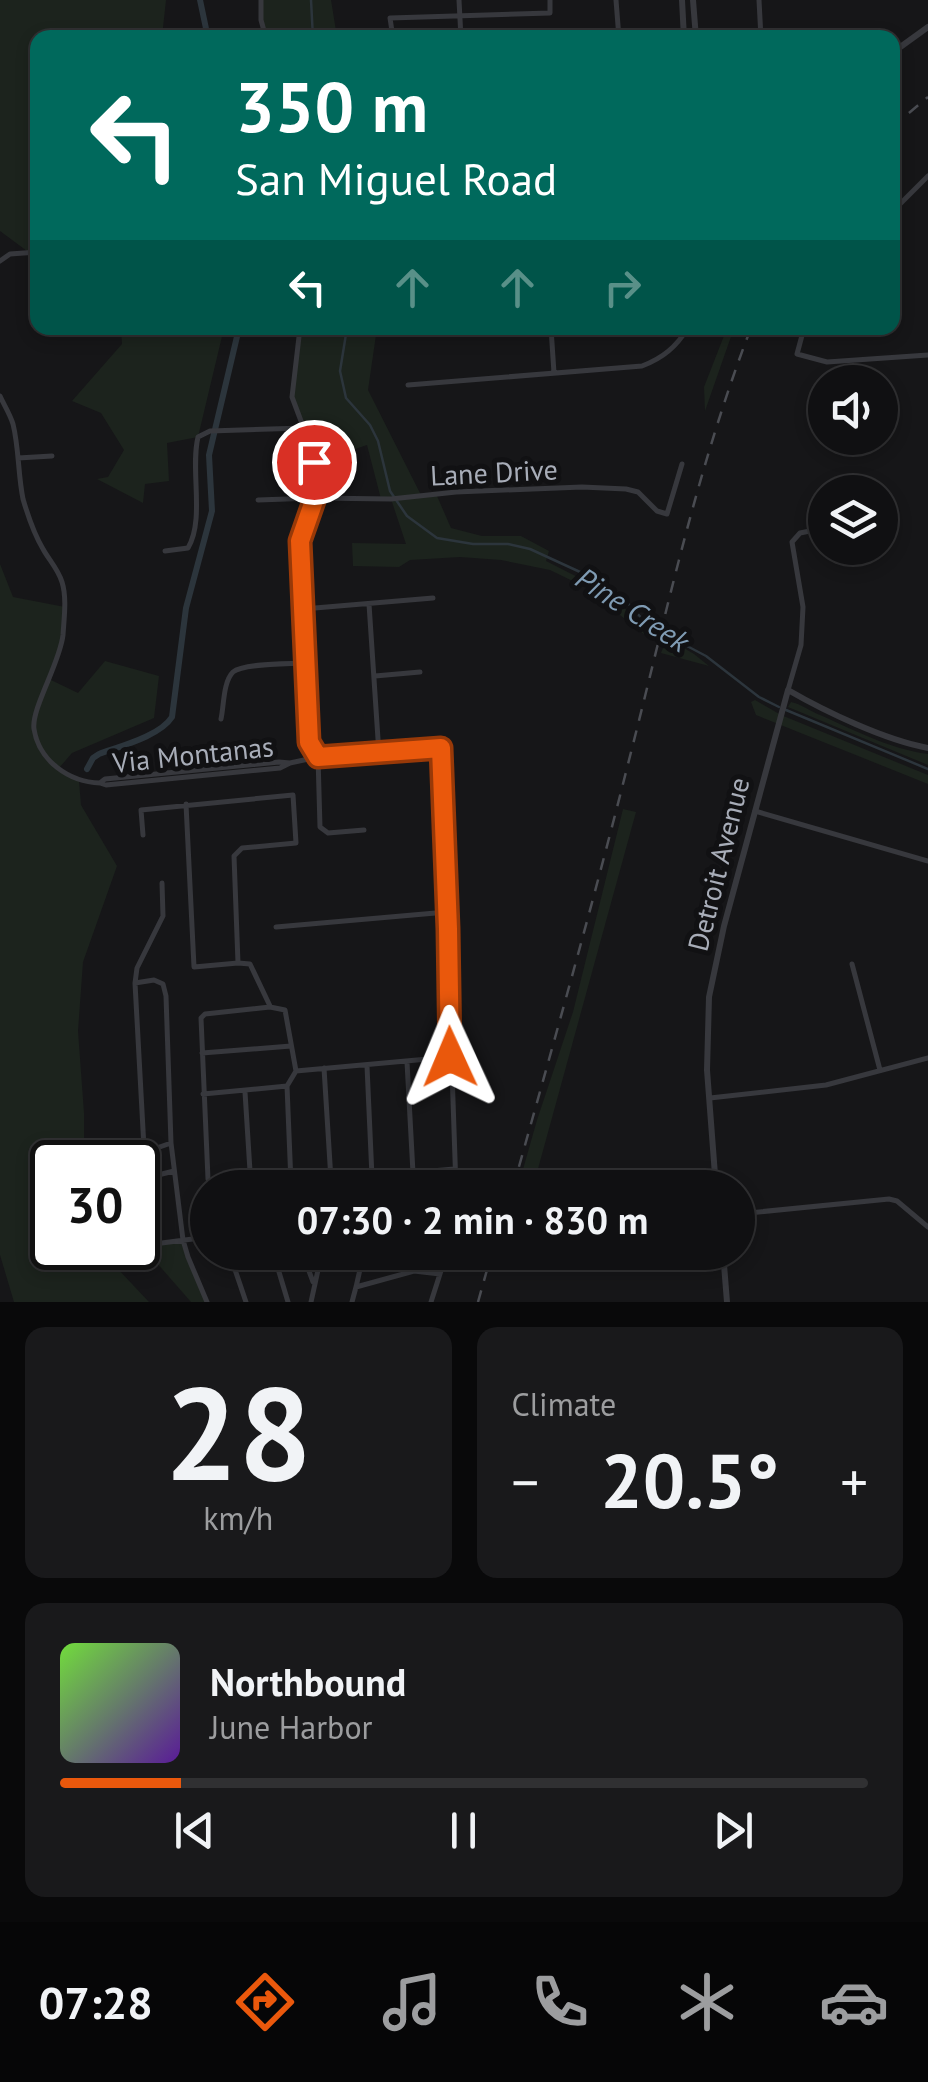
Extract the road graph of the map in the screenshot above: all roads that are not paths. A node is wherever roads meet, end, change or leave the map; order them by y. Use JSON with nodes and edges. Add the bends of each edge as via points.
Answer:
{"nodes":[{"id":1,"x":261,"y":0,"type":"edge"},
{"id":2,"x":458,"y":0,"type":"edge"},
{"id":3,"x":550,"y":0,"type":"edge"},
{"id":4,"x":616,"y":0,"type":"edge"},
{"id":5,"x":682,"y":0,"type":"edge"},
{"id":6,"x":693,"y":0,"type":"edge"},
{"id":7,"x":759,"y":0,"type":"edge"},
{"id":8,"x":459,"y":14,"type":"junction"},
{"id":9,"x":928,"y":27,"type":"edge"},
{"id":10,"x":263,"y":30,"type":"edge"},
{"id":11,"x":392,"y":30,"type":"edge"},
{"id":12,"x":460,"y":30,"type":"edge"},
{"id":13,"x":618,"y":30,"type":"edge"},
{"id":14,"x":684,"y":30,"type":"edge"},
{"id":15,"x":695,"y":30,"type":"edge"},
{"id":16,"x":761,"y":30,"type":"edge"},
{"id":17,"x":900,"y":47,"type":"edge"},
{"id":18,"x":927,"y":178,"type":"edge"},
{"id":19,"x":900,"y":204,"type":"edge"},
{"id":20,"x":30,"y":253,"type":"edge"},
{"id":21,"x":0,"y":261,"type":"edge"},
{"id":22,"x":299,"y":335,"type":"edge"},
{"id":23,"x":551,"y":335,"type":"edge"},
{"id":24,"x":683,"y":335,"type":"edge"},
{"id":25,"x":802,"y":335,"type":"edge"},
{"id":26,"x":928,"y":355,"type":"edge"},
{"id":27,"x":554,"y":374,"type":"junction"},
{"id":28,"x":408,"y":385,"type":"dead end"},
{"id":29,"x":0,"y":396,"type":"edge"},
{"id":30,"x":304,"y":428,"type":"junction"},
{"id":31,"x":52,"y":456,"type":"dead end"},
{"id":32,"x":18,"y":458,"type":"junction"},
{"id":33,"x":682,"y":464,"type":"dead end"},
{"id":34,"x":315,"y":498,"type":"junction"},
{"id":35,"x":258,"y":500,"type":"dead end"},
{"id":36,"x":808,"y":531,"type":"edge"},
{"id":37,"x":166,"y":551,"type":"dead end"},
{"id":38,"x":433,"y":598,"type":"dead end"},
{"id":39,"x":369,"y":604,"type":"junction"},
{"id":40,"x":303,"y":609,"type":"junction"},
{"id":41,"x":304,"y":663,"type":"junction"},
{"id":42,"x":420,"y":672,"type":"dead end"},
{"id":43,"x":374,"y":676,"type":"junction"},
{"id":44,"x":788,"y":690,"type":"junction"},
{"id":45,"x":222,"y":718,"type":"dead end"},
{"id":46,"x":928,"y":748,"type":"edge"},
{"id":47,"x":379,"y":754,"type":"junction"},
{"id":48,"x":318,"y":757,"type":"junction"},
{"id":49,"x":186,"y":804,"type":"junction"},
{"id":50,"x":754,"y":811,"type":"junction"},
{"id":51,"x":364,"y":830,"type":"dead end"},
{"id":52,"x":143,"y":835,"type":"dead end"},
{"id":53,"x":928,"y":861,"type":"edge"},
{"id":54,"x":162,"y":883,"type":"dead end"},
{"id":55,"x":447,"y":912,"type":"junction"},
{"id":56,"x":276,"y":926,"type":"dead end"},
{"id":57,"x":238,"y":963,"type":"junction"},
{"id":58,"x":852,"y":964,"type":"dead end"},
{"id":59,"x":135,"y":983,"type":"junction"},
{"id":60,"x":270,"y":1006,"type":"junction"},
{"id":61,"x":291,"y":1046,"type":"junction"},
{"id":62,"x":202,"y":1054,"type":"junction"},
{"id":63,"x":450,"y":1057,"type":"junction"},
{"id":64,"x":928,"y":1058,"type":"edge"},
{"id":65,"x":407,"y":1062,"type":"junction"},
{"id":66,"x":367,"y":1066,"type":"junction"},
{"id":67,"x":324,"y":1068,"type":"junction"},
{"id":68,"x":880,"y":1070,"type":"junction"},
{"id":69,"x":296,"y":1071,"type":"junction"},
{"id":70,"x":286,"y":1086,"type":"junction"},
{"id":71,"x":245,"y":1092,"type":"junction"},
{"id":72,"x":203,"y":1094,"type":"junction"},
{"id":73,"x":709,"y":1098,"type":"junction"},
{"id":74,"x":171,"y":1143,"type":"junction"},
{"id":75,"x":454,"y":1169,"type":"joint"},
{"id":76,"x":207,"y":1170,"type":"edge"},
{"id":77,"x":247,"y":1170,"type":"edge"},
{"id":78,"x":291,"y":1170,"type":"edge"},
{"id":79,"x":330,"y":1170,"type":"edge"},
{"id":80,"x":372,"y":1170,"type":"edge"},
{"id":81,"x":413,"y":1170,"type":"edge"},
{"id":82,"x":444,"y":1170,"type":"edge"},
{"id":83,"x":715,"y":1170,"type":"edge"},
{"id":84,"x":174,"y":1171,"type":"junction"},
{"id":85,"x":160,"y":1174,"type":"edge"},
{"id":86,"x":755,"y":1212,"type":"edge"},
{"id":87,"x":928,"y":1227,"type":"edge"},
{"id":88,"x":190,"y":1239,"type":"edge"},
{"id":89,"x":182,"y":1240,"type":"junction"},
{"id":90,"x":160,"y":1243,"type":"edge"},
{"id":91,"x":234,"y":1270,"type":"edge"},
{"id":92,"x":278,"y":1270,"type":"edge"},
{"id":93,"x":309,"y":1270,"type":"edge"},
{"id":94,"x":318,"y":1270,"type":"edge"},
{"id":95,"x":360,"y":1270,"type":"edge"},
{"id":96,"x":403,"y":1270,"type":"edge"},
{"id":97,"x":441,"y":1270,"type":"edge"},
{"id":98,"x":724,"y":1270,"type":"edge"},
{"id":99,"x":402,"y":1274,"type":"junction"},
{"id":100,"x":440,"y":1274,"type":"junction"},
{"id":101,"x":314,"y":1285,"type":"junction"},
{"id":102,"x":356,"y":1287,"type":"junction"},
{"id":103,"x":207,"y":1302,"type":"edge"},
{"id":104,"x":246,"y":1302,"type":"edge"},
{"id":105,"x":288,"y":1302,"type":"edge"},
{"id":106,"x":311,"y":1302,"type":"edge"},
{"id":107,"x":352,"y":1302,"type":"edge"},
{"id":108,"x":432,"y":1302,"type":"edge"},
{"id":109,"x":727,"y":1302,"type":"edge"}],
"edges":[{"from":1,"to":10,"type":"street"},
{"from":2,"to":8,"type":"street"},
{"from":3,"to":8,"type":"street","via":[[550,13]]},
{"from":4,"to":13,"type":"street"},
{"from":5,"to":14,"type":"street"},
{"from":6,"to":15,"type":"street"},
{"from":7,"to":16,"type":"street"},
{"from":8,"to":11,"type":"street","via":[[390,18]]},
{"from":8,"to":12,"type":"street"},
{"from":9,"to":17,"type":"street"},
{"from":18,"to":19,"type":"street"},
{"from":20,"to":21,"type":"street"},
{"from":22,"to":30,"type":"street","via":[[292,396]]},
{"from":23,"to":27,"type":"street"},
{"from":24,"to":27,"type":"street","via":[[642,366]]},
{"from":25,"to":26,"type":"street","via":[[798,354],[828,362]]},
{"from":27,"to":28,"type":"street"},
{"from":29,"to":32,"type":"street","name":"Via Montanas"},
{"from":30,"to":34,"type":"street"},
{"from":30,"to":37,"type":"street","via":[[198,437],[194,538],[188,548]]},
{"from":31,"to":32,"type":"street"},
{"from":32,"to":48,"type":"street","name":"Via Montanas","via":[[32,527],[64,587],[59,659],[34,718],[52,764],[79,781],[100,783]]},
{"from":33,"to":34,"type":"street","name":"Lane Drive","via":[[667,514],[626,488]]},
{"from":34,"to":35,"type":"street","name":"Lane Drive"},
{"from":34,"to":40,"type":"street","via":[[300,541]]},
{"from":36,"to":44,"type":"street","name":"Detroit Avenue","via":[[792,542],[803,612]]},
{"from":38,"to":39,"type":"street"},
{"from":39,"to":40,"type":"street"},
{"from":39,"to":43,"type":"street"},
{"from":40,"to":41,"type":"street"},
{"from":41,"to":45,"type":"street","via":[[233,672]]},
{"from":41,"to":48,"type":"street","via":[[309,742]]},
{"from":42,"to":43,"type":"street"},
{"from":43,"to":47,"type":"street"},
{"from":44,"to":46,"type":"street"},
{"from":44,"to":50,"type":"street","name":"Detroit Avenue"},
{"from":47,"to":48,"type":"street","name":"Via Montanas"},
{"from":47,"to":55,"type":"street","name":"Via Montanas","via":[[441,748]]},
{"from":48,"to":51,"type":"street","via":[[320,827]]},
{"from":49,"to":52,"type":"street","via":[[141,810]]},
{"from":49,"to":57,"type":"street","via":[[194,967]]},
{"from":49,"to":57,"type":"street","via":[[293,795],[296,844],[242,848],[234,856]]},
{"from":50,"to":53,"type":"street"},
{"from":50,"to":73,"type":"street","name":"Detroit Avenue","via":[[708,998]]},
{"from":54,"to":59,"type":"street","via":[[162,916]]},
{"from":55,"to":56,"type":"street"},
{"from":55,"to":63,"type":"street"},
{"from":57,"to":60,"type":"street","via":[[250,964]]},
{"from":58,"to":68,"type":"street"},
{"from":59,"to":74,"type":"street","via":[[154,980],[166,996]]},
{"from":59,"to":74,"type":"street","via":[[144,1148]]},
{"from":60,"to":61,"type":"street","via":[[285,1010]]},
{"from":60,"to":62,"type":"street","via":[[205,1014]]},
{"from":61,"to":62,"type":"street"},
{"from":61,"to":69,"type":"street"},
{"from":62,"to":72,"type":"street"},
{"from":63,"to":65,"type":"street"},
{"from":63,"to":75,"type":"street"},
{"from":64,"to":68,"type":"street"},
{"from":65,"to":66,"type":"street"},
{"from":65,"to":81,"type":"street"},
{"from":66,"to":67,"type":"street"},
{"from":66,"to":80,"type":"street"},
{"from":67,"to":69,"type":"street"},
{"from":67,"to":79,"type":"street"},
{"from":68,"to":73,"type":"street","via":[[826,1085]]},
{"from":69,"to":70,"type":"street"},
{"from":70,"to":71,"type":"street"},
{"from":70,"to":78,"type":"street"},
{"from":71,"to":72,"type":"street"},
{"from":71,"to":77,"type":"street"},
{"from":72,"to":76,"type":"street"},
{"from":73,"to":83,"type":"street","name":"Detroit Avenue"},
{"from":74,"to":84,"type":"street"},
{"from":75,"to":82,"type":"street"},
{"from":84,"to":85,"type":"street"},
{"from":84,"to":89,"type":"street"},
{"from":86,"to":87,"type":"street","via":[[889,1199]]},
{"from":88,"to":89,"type":"street"},
{"from":89,"to":90,"type":"street"},
{"from":89,"to":103,"type":"street"},
{"from":91,"to":104,"type":"street"},
{"from":92,"to":105,"type":"street"},
{"from":93,"to":101,"type":"street"},
{"from":94,"to":101,"type":"street"},
{"from":95,"to":102,"type":"street"},
{"from":96,"to":99,"type":"street"},
{"from":97,"to":100,"type":"street"},
{"from":98,"to":109,"type":"street"},
{"from":99,"to":100,"type":"street"},
{"from":99,"to":102,"type":"street"},
{"from":100,"to":108,"type":"street"},
{"from":101,"to":106,"type":"street"},
{"from":102,"to":107,"type":"street"}]}
